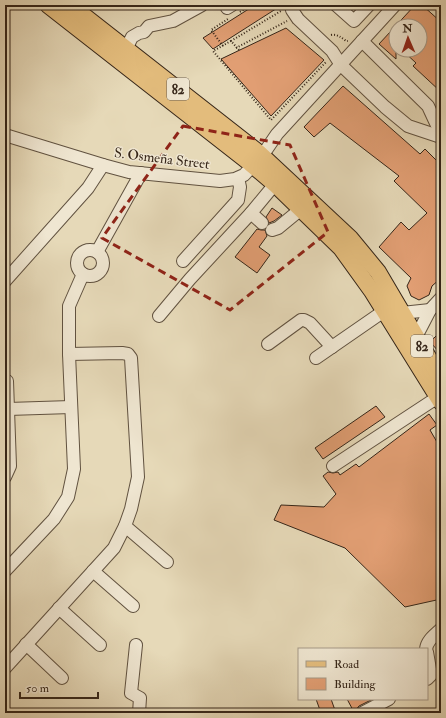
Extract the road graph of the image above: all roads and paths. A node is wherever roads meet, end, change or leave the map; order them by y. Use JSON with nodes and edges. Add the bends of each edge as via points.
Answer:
{"nodes":[{"id":1,"x":48,"y":5,"type":"edge"},
{"id":2,"x":70,"y":5,"type":"edge"},
{"id":3,"x":202,"y":5,"type":"edge"},
{"id":4,"x":336,"y":5,"type":"edge"},
{"id":5,"x":369,"y":5,"type":"edge"},
{"id":6,"x":395,"y":5,"type":"edge"},
{"id":7,"x":288,"y":6,"type":"edge"},
{"id":8,"x":289,"y":21,"type":"dead end"},
{"id":9,"x":211,"y":30,"type":"dead end"},
{"id":10,"x":329,"y":35,"type":"dead end"},
{"id":11,"x":365,"y":38,"type":"junction"},
{"id":12,"x":231,"y":41,"type":"junction"},
{"id":13,"x":223,"y":46,"type":"junction"},
{"id":14,"x":236,"y":48,"type":"junction"},
{"id":15,"x":126,"y":49,"type":"junction"},
{"id":16,"x":239,"y":50,"type":"dead end"},
{"id":17,"x":328,"y":60,"type":"dead end"},
{"id":18,"x":341,"y":65,"type":"junction"},
{"id":19,"x":441,"y":134,"type":"edge"},
{"id":20,"x":5,"y":135,"type":"edge"},
{"id":21,"x":441,"y":137,"type":"edge"},
{"id":22,"x":258,"y":161,"type":"junction"},
{"id":23,"x":103,"y":165,"type":"junction"},
{"id":24,"x":135,"y":172,"type":"junction"},
{"id":25,"x":238,"y":178,"type":"junction"},
{"id":26,"x":279,"y":180,"type":"junction"},
{"id":27,"x":301,"y":208,"type":"junction"},
{"id":28,"x":251,"y":213,"type":"junction"},
{"id":29,"x":262,"y":223,"type":"dead end"},
{"id":30,"x":272,"y":230,"type":"dead end"},
{"id":31,"x":97,"y":252,"type":"junction"},
{"id":32,"x":183,"y":261,"type":"dead end"},
{"id":33,"x":83,"y":274,"type":"junction"},
{"id":34,"x":5,"y":281,"type":"edge"},
{"id":35,"x":441,"y":298,"type":"edge"},
{"id":36,"x":430,"y":310,"type":"junction"},
{"id":37,"x":384,"y":311,"type":"junction"},
{"id":38,"x":402,"y":313,"type":"junction"},
{"id":39,"x":159,"y":316,"type":"dead end"},
{"id":40,"x":416,"y":337,"type":"junction"},
{"id":41,"x":268,"y":344,"type":"dead end"},
{"id":42,"x":332,"y":347,"type":"junction"},
{"id":43,"x":69,"y":354,"type":"junction"},
{"id":44,"x":316,"y":358,"type":"dead end"},
{"id":45,"x":441,"y":379,"type":"edge"},
{"id":46,"x":7,"y":381,"type":"dead end"},
{"id":47,"x":440,"y":400,"type":"edge"},
{"id":48,"x":71,"y":407,"type":"junction"},
{"id":49,"x":7,"y":408,"type":"edge"},
{"id":50,"x":333,"y":466,"type":"dead end"},
{"id":51,"x":5,"y":476,"type":"edge"},
{"id":52,"x":125,"y":526,"type":"junction"},
{"id":53,"x":167,"y":562,"type":"dead end"},
{"id":54,"x":93,"y":570,"type":"junction"},
{"id":55,"x":5,"y":571,"type":"edge"},
{"id":56,"x":133,"y":606,"type":"dead end"},
{"id":57,"x":59,"y":608,"type":"junction"},
{"id":58,"x":441,"y":629,"type":"edge"},
{"id":59,"x":26,"y":644,"type":"junction"},
{"id":60,"x":100,"y":645,"type":"dead end"},
{"id":61,"x":136,"y":645,"type":"dead end"},
{"id":62,"x":426,"y":648,"type":"edge"},
{"id":63,"x":428,"y":654,"type":"edge"},
{"id":64,"x":5,"y":668,"type":"edge"},
{"id":65,"x":62,"y":678,"type":"dead end"},
{"id":66,"x":428,"y":678,"type":"edge"},
{"id":67,"x":387,"y":700,"type":"edge"},
{"id":68,"x":139,"y":713,"type":"edge"},
{"id":69,"x":362,"y":713,"type":"edge"}],
"edges":[{"from":1,"to":22,"type":"main road","number":"82"},
{"from":2,"to":15,"type":"main road","number":"82"},
{"from":3,"to":15,"type":"street","via":[[173,21],[149,26],[144,32],[132,37]]},
{"from":4,"to":5,"type":"street","via":[[354,21]]},
{"from":6,"to":11,"type":"street"},
{"from":7,"to":12,"type":"path"},
{"from":7,"to":18,"type":"street","via":[[332,51]]},
{"from":8,"to":14,"type":"path"},
{"from":9,"to":13,"type":"path"},
{"from":10,"to":11,"type":"path","via":[[341,37],[346,41],[363,34]]},
{"from":11,"to":18,"type":"street"},
{"from":11,"to":19,"type":"street","via":[[428,106]]},
{"from":12,"to":13,"type":"path"},
{"from":12,"to":14,"type":"path"},
{"from":13,"to":17,"type":"path","via":[[213,51],[271,120]]},
{"from":14,"to":16,"type":"path"},
{"from":15,"to":22,"type":"main road","number":"82"},
{"from":18,"to":21,"type":"street","via":[[408,126]]},
{"from":18,"to":22,"type":"street","via":[[277,134]]},
{"from":20,"to":23,"type":"street","name":"S. Osmeña Street"},
{"from":22,"to":25,"type":"street"},
{"from":22,"to":26,"type":"main road","number":"82"},
{"from":23,"to":24,"type":"street","name":"S. Osmeña Street"},
{"from":23,"to":34,"type":"street","via":[[88,188]]},
{"from":24,"to":25,"type":"street","name":"S. Osmeña Street","via":[[220,180]]},
{"from":24,"to":31,"type":"street","via":[[115,220]]},
{"from":25,"to":32,"type":"street","via":[[238,200]]},
{"from":26,"to":27,"type":"main road","number":"82"},
{"from":26,"to":28,"type":"street"},
{"from":26,"to":38,"type":"main road","number":"82","via":[[350,238],[378,272]]},
{"from":27,"to":30,"type":"street","via":[[278,228]]},
{"from":27,"to":37,"type":"main road","number":"82","via":[[341,248]]},
{"from":28,"to":29,"type":"street"},
{"from":28,"to":39,"type":"street"},
{"from":31,"to":33,"type":"street","via":[[102,259],[102,268],[92,276]]},
{"from":31,"to":33,"type":"street","via":[[89,250],[79,256],[78,268]]},
{"from":33,"to":43,"type":"street","via":[[69,306]]},
{"from":35,"to":36,"type":"street"},
{"from":36,"to":38,"type":"street"},
{"from":36,"to":40,"type":"street"},
{"from":37,"to":42,"type":"street"},
{"from":37,"to":47,"type":"main road","number":"82"},
{"from":38,"to":40,"type":"main road","number":"82"},
{"from":40,"to":45,"type":"main road","number":"82"},
{"from":41,"to":42,"type":"street","via":[[304,320],[310,323]]},
{"from":42,"to":44,"type":"street"},
{"from":43,"to":48,"type":"street"},
{"from":43,"to":52,"type":"street","via":[[122,352],[130,358],[138,476],[132,509]]},
{"from":46,"to":49,"type":"street"},
{"from":47,"to":50,"type":"street"},
{"from":48,"to":49,"type":"street"},
{"from":48,"to":55,"type":"street","via":[[74,469],[68,497],[54,519]]},
{"from":49,"to":51,"type":"street","via":[[10,466]]},
{"from":52,"to":53,"type":"street"},
{"from":52,"to":54,"type":"street","via":[[114,548]]},
{"from":54,"to":56,"type":"street"},
{"from":54,"to":57,"type":"street"},
{"from":57,"to":59,"type":"street"},
{"from":57,"to":60,"type":"street"},
{"from":58,"to":62,"type":"street","via":[[429,640]]},
{"from":59,"to":64,"type":"street"},
{"from":59,"to":65,"type":"street"},
{"from":61,"to":68,"type":"street","via":[[131,693],[140,698]]},
{"from":63,"to":66,"type":"street","via":[[432,671]]},
{"from":67,"to":69,"type":"street"}]}
